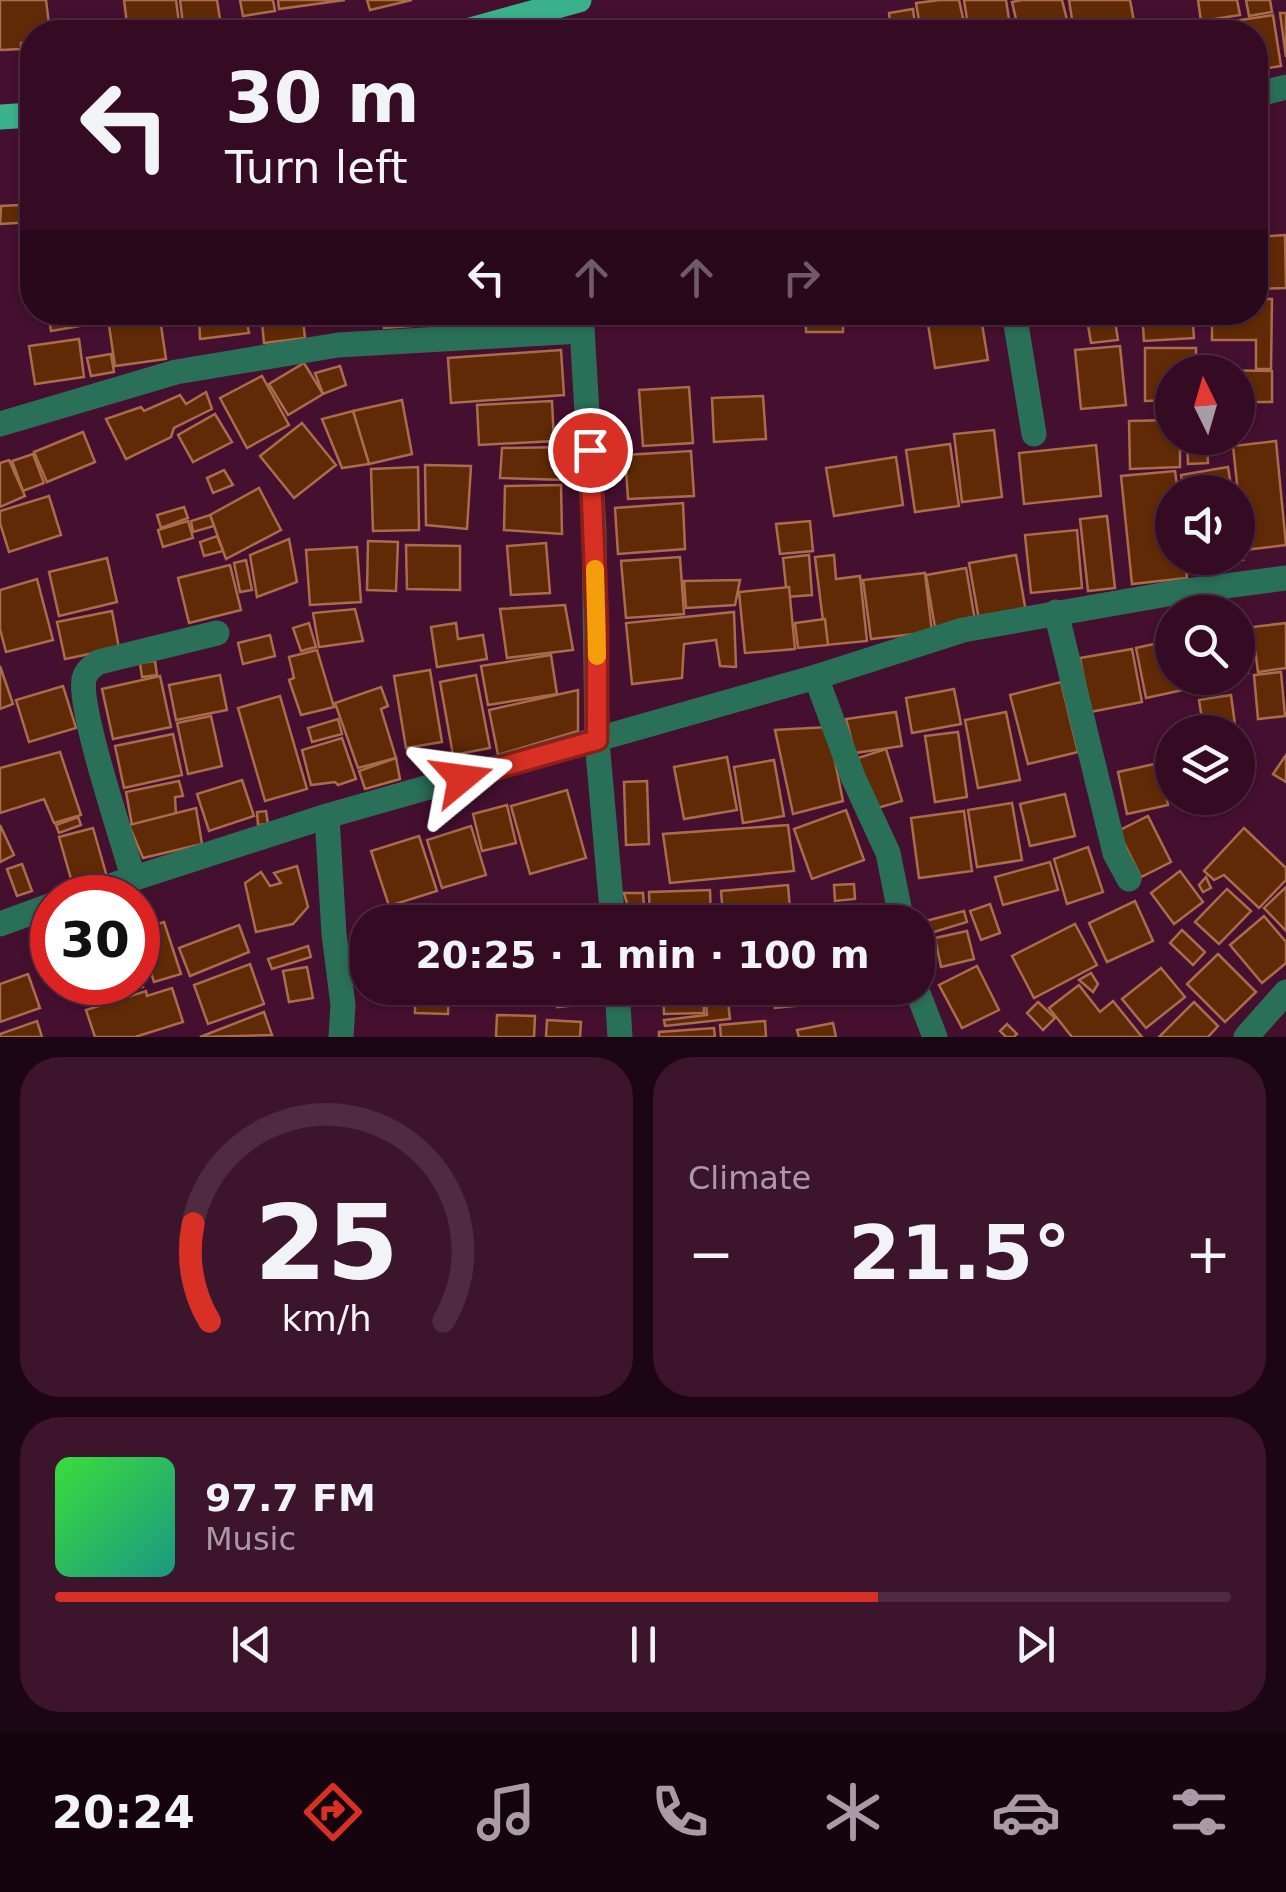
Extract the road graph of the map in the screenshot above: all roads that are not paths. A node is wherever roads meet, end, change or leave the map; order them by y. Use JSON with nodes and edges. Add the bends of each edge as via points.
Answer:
{"nodes":[{"id":1,"x":579,"y":0,"type":"edge"},
{"id":2,"x":537,"y":15,"type":"edge"},
{"id":3,"x":550,"y":325,"type":"edge"},
{"id":4,"x":582,"y":325,"type":"edge"},
{"id":5,"x":1016,"y":325,"type":"edge"},
{"id":6,"x":0,"y":424,"type":"edge"},
{"id":7,"x":1034,"y":434,"type":"dead end"},
{"id":8,"x":1286,"y":578,"type":"edge"},
{"id":9,"x":1056,"y":612,"type":"junction"},
{"id":10,"x":217,"y":634,"type":"dead end"},
{"id":11,"x":816,"y":677,"type":"junction"},
{"id":12,"x":597,"y":740,"type":"junction"},
{"id":13,"x":327,"y":816,"type":"junction"},
{"id":14,"x":132,"y":875,"type":"edge"},
{"id":15,"x":139,"y":875,"type":"edge"},
{"id":16,"x":1130,"y":879,"type":"dead end"},
{"id":17,"x":611,"y":905,"type":"edge"},
{"id":18,"x":899,"y":905,"type":"edge"},
{"id":19,"x":30,"y":913,"type":"edge"},
{"id":20,"x":0,"y":924,"type":"edge"},
{"id":21,"x":1286,"y":992,"type":"edge"},
{"id":22,"x":619,"y":1005,"type":"edge"},
{"id":23,"x":923,"y":1005,"type":"edge"},
{"id":24,"x":341,"y":1037,"type":"edge"},
{"id":25,"x":620,"y":1037,"type":"edge"},
{"id":26,"x":935,"y":1037,"type":"edge"},
{"id":27,"x":1246,"y":1037,"type":"edge"}],
"edges":[{"from":1,"to":2,"type":"main road"},
{"from":3,"to":6,"type":"street","via":[[338,345],[176,372]]},
{"from":4,"to":12,"type":"street"},
{"from":5,"to":7,"type":"street"},
{"from":8,"to":9,"type":"street"},
{"from":9,"to":11,"type":"street","via":[[963,630]]},
{"from":9,"to":16,"type":"street","via":[[1115,853]]},
{"from":10,"to":14,"type":"street","via":[[99,662],[84,681]]},
{"from":11,"to":12,"type":"street"},
{"from":11,"to":18,"type":"street","via":[[888,852]]},
{"from":12,"to":13,"type":"street"},
{"from":12,"to":17,"type":"street"},
{"from":13,"to":15,"type":"street"},
{"from":13,"to":24,"type":"street"},
{"from":19,"to":20,"type":"street"},
{"from":21,"to":27,"type":"street"},
{"from":22,"to":25,"type":"street"},
{"from":23,"to":26,"type":"street"}]}
